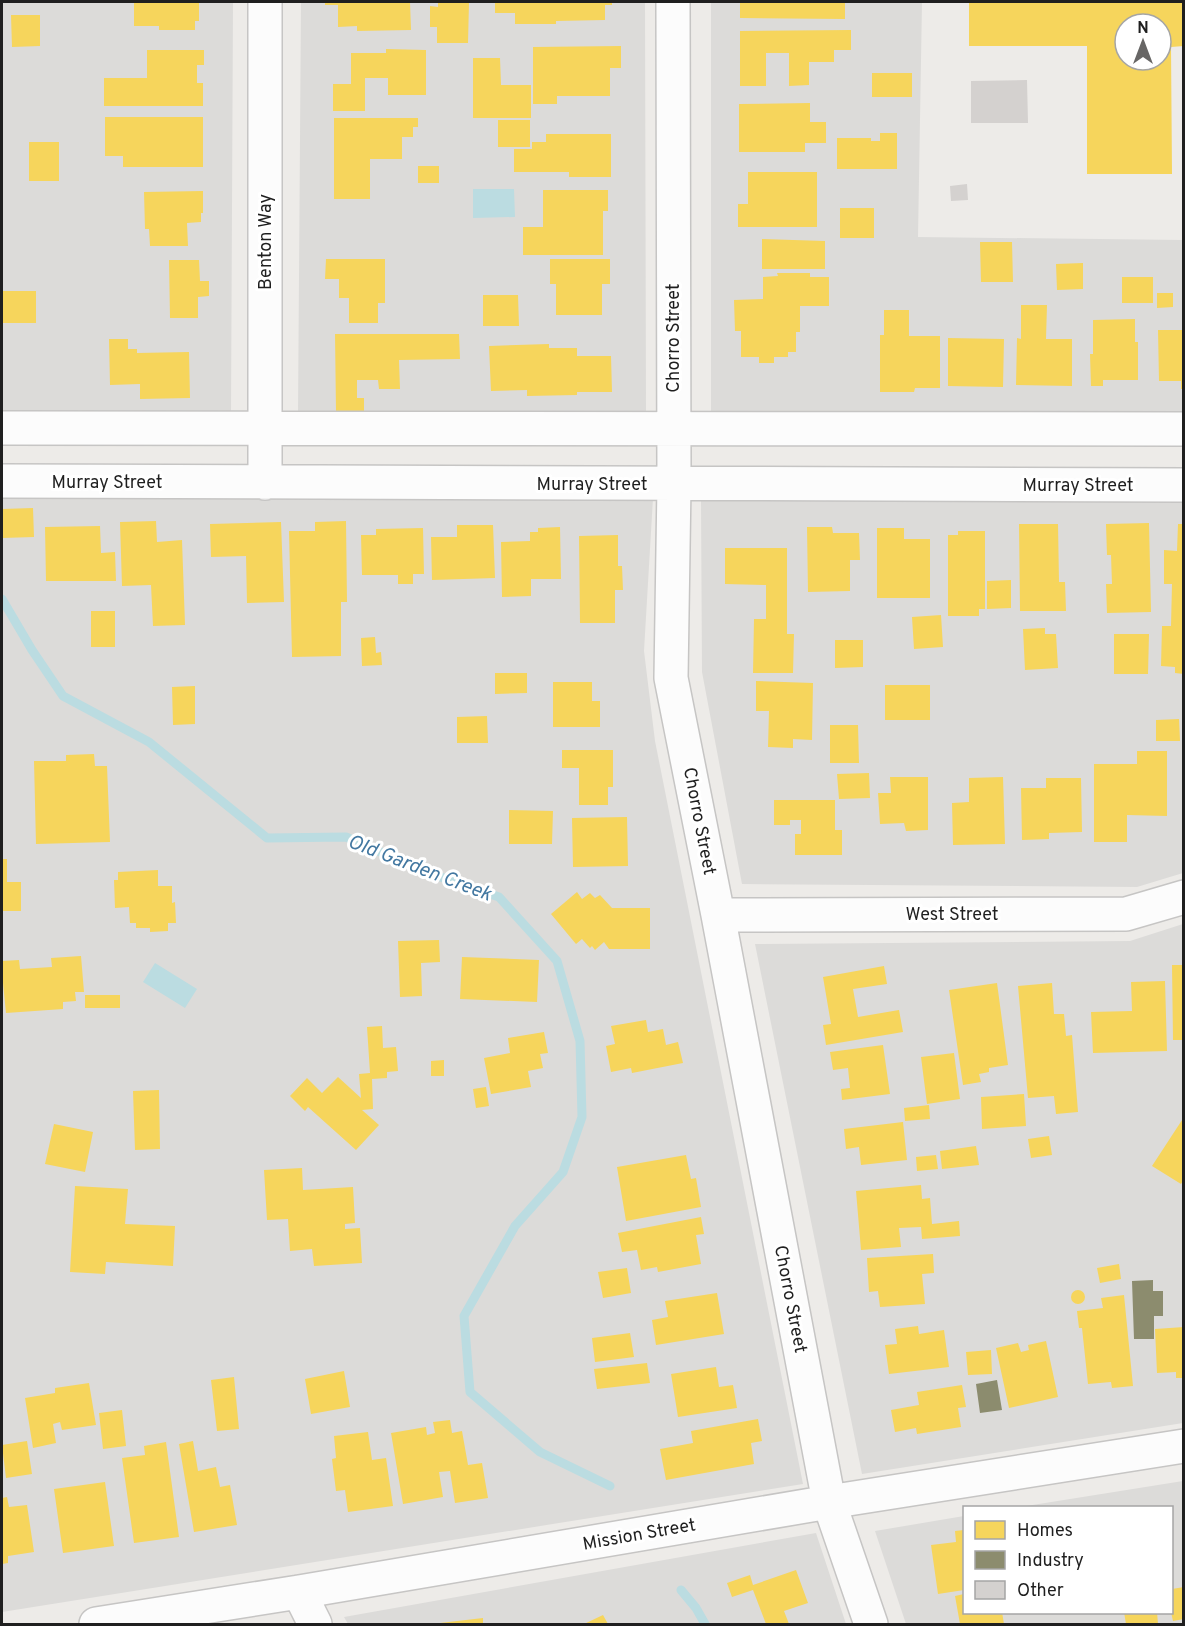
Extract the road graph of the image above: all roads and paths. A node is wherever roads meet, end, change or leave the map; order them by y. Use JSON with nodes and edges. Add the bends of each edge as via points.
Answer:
{"nodes":[{"id":1,"x":265,"y":2,"type":"edge"},
{"id":2,"x":673,"y":2,"type":"edge"},
{"id":3,"x":2,"y":428,"type":"edge"},
{"id":4,"x":265,"y":428,"type":"junction"},
{"id":5,"x":673,"y":429,"type":"junction"},
{"id":6,"x":1184,"y":429,"type":"edge"},
{"id":7,"x":2,"y":481,"type":"edge"},
{"id":8,"x":266,"y":483,"type":"junction"},
{"id":9,"x":674,"y":484,"type":"junction"},
{"id":10,"x":1184,"y":485,"type":"edge"},
{"id":11,"x":1184,"y":897,"type":"edge"},
{"id":12,"x":718,"y":915,"type":"junction"},
{"id":13,"x":1184,"y":1446,"type":"edge"},
{"id":14,"x":829,"y":1502,"type":"junction"},
{"id":15,"x":299,"y":1592,"type":"junction"},
{"id":16,"x":96,"y":1624,"type":"edge"},
{"id":17,"x":315,"y":1624,"type":"edge"},
{"id":18,"x":872,"y":1624,"type":"edge"}],
"edges":[{"from":1,"to":4,"type":"street","name":"Benton Way"},
{"from":2,"to":5,"type":"street","name":"Chorro Street"},
{"from":3,"to":4,"type":"street"},
{"from":4,"to":5,"type":"street"},
{"from":4,"to":8,"type":"street","name":"Benton Way"},
{"from":5,"to":6,"type":"street"},
{"from":5,"to":9,"type":"street","name":"Chorro Street"},
{"from":7,"to":8,"type":"street","name":"Murray Street"},
{"from":8,"to":9,"type":"street","name":"Murray Street"},
{"from":9,"to":10,"type":"street","name":"Murray Street"},
{"from":9,"to":12,"type":"street","name":"Chorro Street","via":[[671,678]]},
{"from":11,"to":12,"type":"street","name":"West Street","via":[[1126,914]]},
{"from":12,"to":14,"type":"street","name":"Chorro Street"},
{"from":13,"to":14,"type":"street","name":"Mission Street"},
{"from":14,"to":15,"type":"street","name":"Mission Street"},
{"from":14,"to":18,"type":"street","name":"Chorro Street"},
{"from":15,"to":16,"type":"street","name":"Mission Street"},
{"from":15,"to":17,"type":"street"}]}
